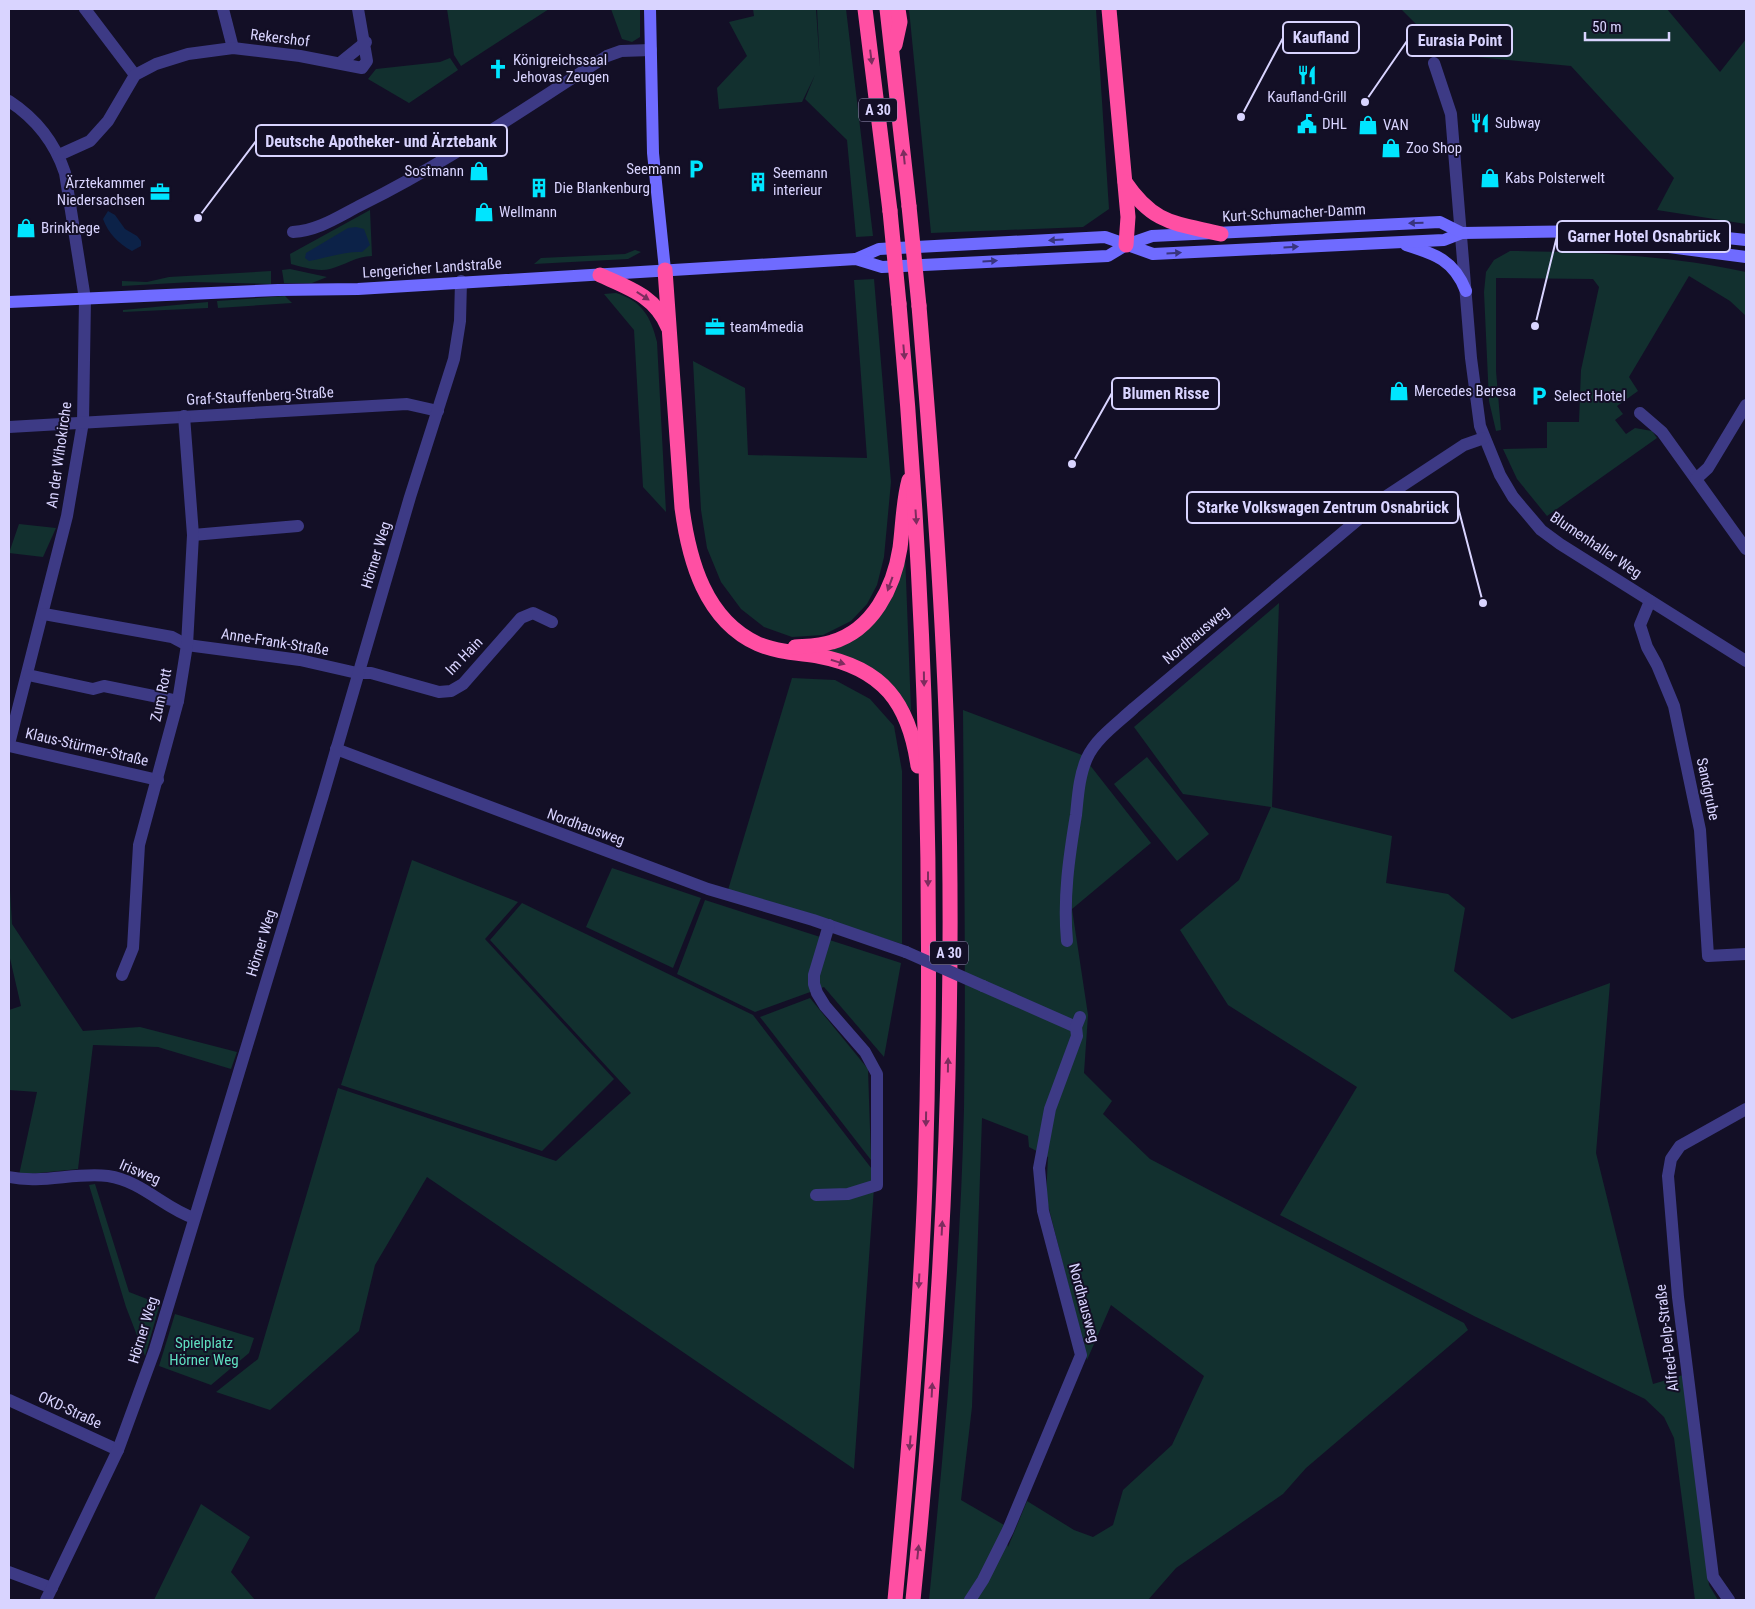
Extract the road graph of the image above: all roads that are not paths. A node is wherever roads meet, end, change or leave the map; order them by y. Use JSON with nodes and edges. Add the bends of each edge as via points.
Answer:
{"nodes":[{"id":1,"x":85,"y":9,"type":"edge"},
{"id":2,"x":222,"y":9,"type":"edge"},
{"id":3,"x":358,"y":9,"type":"edge"},
{"id":4,"x":650,"y":9,"type":"edge"},
{"id":5,"x":865,"y":9,"type":"edge"},
{"id":6,"x":887,"y":9,"type":"edge"},
{"id":7,"x":898,"y":9,"type":"edge"},
{"id":8,"x":1109,"y":9,"type":"edge"},
{"id":9,"x":233,"y":48,"type":"junction"},
{"id":10,"x":651,"y":50,"type":"junction"},
{"id":11,"x":893,"y":59,"type":"junction"},
{"id":12,"x":1434,"y":63,"type":"dead end"},
{"id":13,"x":135,"y":75,"type":"junction"},
{"id":14,"x":9,"y":101,"type":"edge"},
{"id":15,"x":59,"y":155,"type":"junction"},
{"id":16,"x":1124,"y":181,"type":"junction"},
{"id":17,"x":293,"y":232,"type":"dead end"},
{"id":18,"x":1594,"y":232,"type":"junction"},
{"id":19,"x":1462,"y":233,"type":"junction"},
{"id":20,"x":1222,"y":234,"type":"junction"},
{"id":21,"x":1746,"y":240,"type":"edge"},
{"id":22,"x":1397,"y":242,"type":"junction"},
{"id":23,"x":938,"y":245,"type":"joint"},
{"id":24,"x":1126,"y":245,"type":"junction"},
{"id":25,"x":1746,"y":257,"type":"edge"},
{"id":26,"x":856,"y":259,"type":"junction"},
{"id":27,"x":942,"y":263,"type":"joint"},
{"id":28,"x":665,"y":270,"type":"junction"},
{"id":29,"x":600,"y":275,"type":"junction"},
{"id":30,"x":461,"y":281,"type":"junction"},
{"id":31,"x":1466,"y":291,"type":"junction"},
{"id":32,"x":85,"y":299,"type":"junction"},
{"id":33,"x":9,"y":302,"type":"edge"},
{"id":34,"x":671,"y":333,"type":"junction"},
{"id":35,"x":1746,"y":405,"type":"edge"},
{"id":36,"x":438,"y":411,"type":"junction"},
{"id":37,"x":1640,"y":413,"type":"dead end"},
{"id":38,"x":184,"y":416,"type":"junction"},
{"id":39,"x":84,"y":422,"type":"junction"},
{"id":40,"x":9,"y":427,"type":"edge"},
{"id":41,"x":1484,"y":438,"type":"junction"},
{"id":42,"x":912,"y":468,"type":"junction"},
{"id":43,"x":1696,"y":479,"type":"junction"},
{"id":44,"x":298,"y":526,"type":"dead end"},
{"id":45,"x":193,"y":535,"type":"junction"},
{"id":46,"x":1746,"y":549,"type":"edge"},
{"id":47,"x":1650,"y":601,"type":"junction"},
{"id":48,"x":44,"y":614,"type":"junction"},
{"id":49,"x":552,"y":622,"type":"dead end"},
{"id":50,"x":188,"y":644,"type":"junction"},
{"id":51,"x":773,"y":648,"type":"junction"},
{"id":52,"x":1746,"y":661,"type":"edge"},
{"id":53,"x":357,"y":673,"type":"junction"},
{"id":54,"x":28,"y":675,"type":"junction"},
{"id":55,"x":178,"y":701,"type":"junction"},
{"id":56,"x":9,"y":745,"type":"edge"},
{"id":57,"x":336,"y":749,"type":"junction"},
{"id":58,"x":158,"y":780,"type":"junction"},
{"id":59,"x":928,"y":830,"type":"junction"},
{"id":60,"x":829,"y":925,"type":"junction"},
{"id":61,"x":1067,"y":941,"type":"dead end"},
{"id":62,"x":1746,"y":954,"type":"edge"},
{"id":63,"x":122,"y":974,"type":"dead end"},
{"id":64,"x":1746,"y":1109,"type":"edge"},
{"id":65,"x":9,"y":1177,"type":"edge"},
{"id":66,"x":816,"y":1195,"type":"dead end"},
{"id":67,"x":194,"y":1218,"type":"junction"},
{"id":68,"x":9,"y":1400,"type":"edge"},
{"id":69,"x":118,"y":1450,"type":"junction"},
{"id":70,"x":9,"y":1572,"type":"edge"},
{"id":71,"x":52,"y":1588,"type":"junction"},
{"id":72,"x":46,"y":1600,"type":"edge"},
{"id":73,"x":895,"y":1600,"type":"edge"},
{"id":74,"x":913,"y":1600,"type":"edge"},
{"id":75,"x":970,"y":1600,"type":"edge"},
{"id":76,"x":1729,"y":1600,"type":"edge"}],
"edges":[{"from":1,"to":13,"type":"street"},
{"from":2,"to":9,"type":"street"},
{"from":3,"to":9,"type":"street","name":"Rekershof","via":[[366,42],[340,63]]},
{"from":4,"to":10,"type":"main road"},
{"from":5,"to":42,"type":"highway","number":"A 30","one_way":true,"bridge":true,"via":[[890,211]]},
{"from":6,"to":11,"type":"highway","number":"A 30"},
{"from":7,"to":11,"type":"highway","via":[[900,22]]},
{"from":8,"to":16,"type":"highway"},
{"from":9,"to":13,"type":"street","name":"Rekershof","via":[[188,54]]},
{"from":10,"to":17,"type":"street","via":[[621,51],[607,56],[520,113],[385,193],[311,230]]},
{"from":10,"to":28,"type":"main road","via":[[653,153]]},
{"from":74,"to":11,"type":"highway","number":"A 30","one_way":true,"bridge":true,"via":[[928,1453],[944,1190],[949,949],[948,775],[935,487]]},
{"from":12,"to":19,"type":"street","name":"Blumenhaller Weg","via":[[1451,114]]},
{"from":13,"to":15,"type":"street","via":[[108,121],[90,141]]},
{"from":14,"to":15,"type":"street","name":"An der Wihokirche","via":[[42,130]]},
{"from":15,"to":32,"type":"street","name":"An der Wihokirche","via":[[65,173]]},
{"from":16,"to":20,"type":"highway","via":[[1137,200],[1159,218]]},
{"from":16,"to":24,"type":"highway","via":[[1128,217]]},
{"from":18,"to":19,"type":"main road","name":"Kurt-Schumacher-Damm"},
{"from":18,"to":21,"type":"main road","name":"Kurt-Schumacher-Damm","via":[[1632,228]]},
{"from":18,"to":25,"type":"main road","name":"Kurt-Schumacher-Damm","via":[[1630,242]]},
{"from":19,"to":20,"type":"main road","name":"Kurt-Schumacher-Damm","one_way":true,"via":[[1440,222],[1278,228]]},
{"from":19,"to":22,"type":"main road","name":"Kurt-Schumacher-Damm","via":[[1444,240]]},
{"from":19,"to":31,"type":"street","name":"Blumenhaller Weg"},
{"from":20,"to":24,"type":"main road","name":"Kurt-Schumacher-Damm","via":[[1152,236]]},
{"from":24,"to":22,"type":"main road","name":"Kurt-Schumacher-Damm","one_way":true,"via":[[1152,254]]},
{"from":22,"to":31,"type":"main road","via":[[1445,260],[1455,269]]},
{"from":24,"to":23,"type":"main road","name":"Kurt-Schumacher-Damm","one_way":true,"via":[[1105,237]]},
{"from":23,"to":26,"type":"main road","name":"Lengericher Landstraße","via":[[879,249]]},
{"from":27,"to":24,"type":"main road","name":"Kurt-Schumacher-Damm","one_way":true,"via":[[1108,256]]},
{"from":26,"to":27,"type":"main road","name":"Lengericher Landstraße","via":[[882,267]]},
{"from":26,"to":28,"type":"main road","name":"Lengericher Landstraße"},
{"from":28,"to":29,"type":"main road","name":"Lengericher Landstraße"},
{"from":28,"to":34,"type":"highway"},
{"from":29,"to":30,"type":"main road","name":"Lengericher Landstraße"},
{"from":29,"to":34,"type":"highway","one_way":true,"via":[[648,298]]},
{"from":30,"to":32,"type":"main road","name":"Lengericher Landstraße","via":[[358,289]]},
{"from":30,"to":36,"type":"street","name":"Hörner Weg","via":[[458,343]]},
{"from":31,"to":41,"type":"street","name":"Blumenhaller Weg","via":[[1471,358]]},
{"from":32,"to":33,"type":"main road","name":"Lengericher Landstraße"},
{"from":32,"to":39,"type":"street","name":"An der Wihokirche"},
{"from":34,"to":51,"type":"highway","via":[[682,508],[691,558],[699,580],[719,612],[746,636]]},
{"from":35,"to":43,"type":"street","via":[[1708,468]]},
{"from":36,"to":38,"type":"street","name":"Graf-Stauffenberg-Straße","via":[[407,404]]},
{"from":36,"to":53,"type":"street","name":"Hörner Weg"},
{"from":37,"to":43,"type":"street","via":[[1662,432]]},
{"from":38,"to":39,"type":"street","name":"Graf-Stauffenberg-Straße"},
{"from":38,"to":45,"type":"street","name":"Zum Rott"},
{"from":39,"to":40,"type":"street","name":"Graf-Stauffenberg-Straße"},
{"from":39,"to":48,"type":"street","name":"An der Wihokirche","via":[[67,516]]},
{"from":41,"to":47,"type":"street","name":"Blumenhaller Weg","via":[[1500,476],[1541,530]]},
{"from":41,"to":61,"type":"street","name":"Nordhausweg","via":[[1464,445],[1385,497],[1134,708],[1096,744],[1087,757],[1082,774],[1068,862],[1065,894]]},
{"from":42,"to":51,"type":"highway","one_way":true,"via":[[892,581],[886,596],[871,616],[852,632],[831,643]]},
{"from":42,"to":59,"type":"highway","number":"A 30","one_way":true,"via":[[923,644]]},
{"from":43,"to":46,"type":"street"},
{"from":44,"to":45,"type":"street"},
{"from":45,"to":50,"type":"street","name":"Zum Rott"},
{"from":47,"to":52,"type":"street","name":"Blumenhaller Weg"},
{"from":47,"to":62,"type":"street","name":"Sandgrube","via":[[1640,625],[1674,706],[1696,812],[1701,839],[1708,956]]},
{"from":48,"to":50,"type":"street","via":[[172,638]]},
{"from":48,"to":54,"type":"street","name":"An der Wihokirche"},
{"from":49,"to":53,"type":"street","name":"Im Hain","via":[[533,613],[521,618],[463,684],[451,690],[439,692],[371,673]]},
{"from":50,"to":53,"type":"street","name":"Anne-Frank-Straße","via":[[300,660]]},
{"from":50,"to":55,"type":"street","name":"Zum Rott"},
{"from":51,"to":59,"type":"highway","one_way":true,"via":[[826,658],[866,671],[898,701],[915,744]]},
{"from":53,"to":57,"type":"street","name":"Hörner Weg"},
{"from":54,"to":55,"type":"street","via":[[93,689],[104,686]]},
{"from":54,"to":56,"type":"street","name":"An der Wihokirche"},
{"from":55,"to":58,"type":"street","name":"Zum Rott"},
{"from":56,"to":58,"type":"street","name":"Klaus-Stürmer-Straße"},
{"from":57,"to":60,"type":"street","name":"Nordhausweg","via":[[708,889]]},
{"from":57,"to":67,"type":"street","name":"Hörner Weg"},
{"from":58,"to":63,"type":"street","name":"Zum Rott","via":[[139,845],[133,948]]},
{"from":59,"to":73,"type":"highway","number":"A 30","one_way":true,"via":[[925,1187],[910,1435]]},
{"from":60,"to":66,"type":"street","via":[[814,984],[825,1006],[865,1052],[876,1074],[877,1185],[848,1194]]},
{"from":60,"to":75,"type":"street","name":"Nordhausweg","bridge":true,"via":[[906,952],[1078,1022],[1077,1036],[1050,1109],[1039,1168],[1043,1210],[1081,1355],[1008,1530]]},
{"from":64,"to":76,"type":"street","name":"Alfred-Delp-Straße","via":[[1680,1146],[1671,1158],[1668,1176],[1678,1297],[1713,1577]]},
{"from":65,"to":67,"type":"street","name":"Irisweg","via":[[36,1180],[110,1176],[136,1185]]},
{"from":67,"to":69,"type":"street","name":"Hörner Weg","via":[[154,1349]]},
{"from":68,"to":69,"type":"street","name":"OKD-Straße"},
{"from":69,"to":71,"type":"street","name":"Hörner Weg"},
{"from":70,"to":71,"type":"street"},
{"from":71,"to":72,"type":"street","name":"Hörner Weg"}]}
